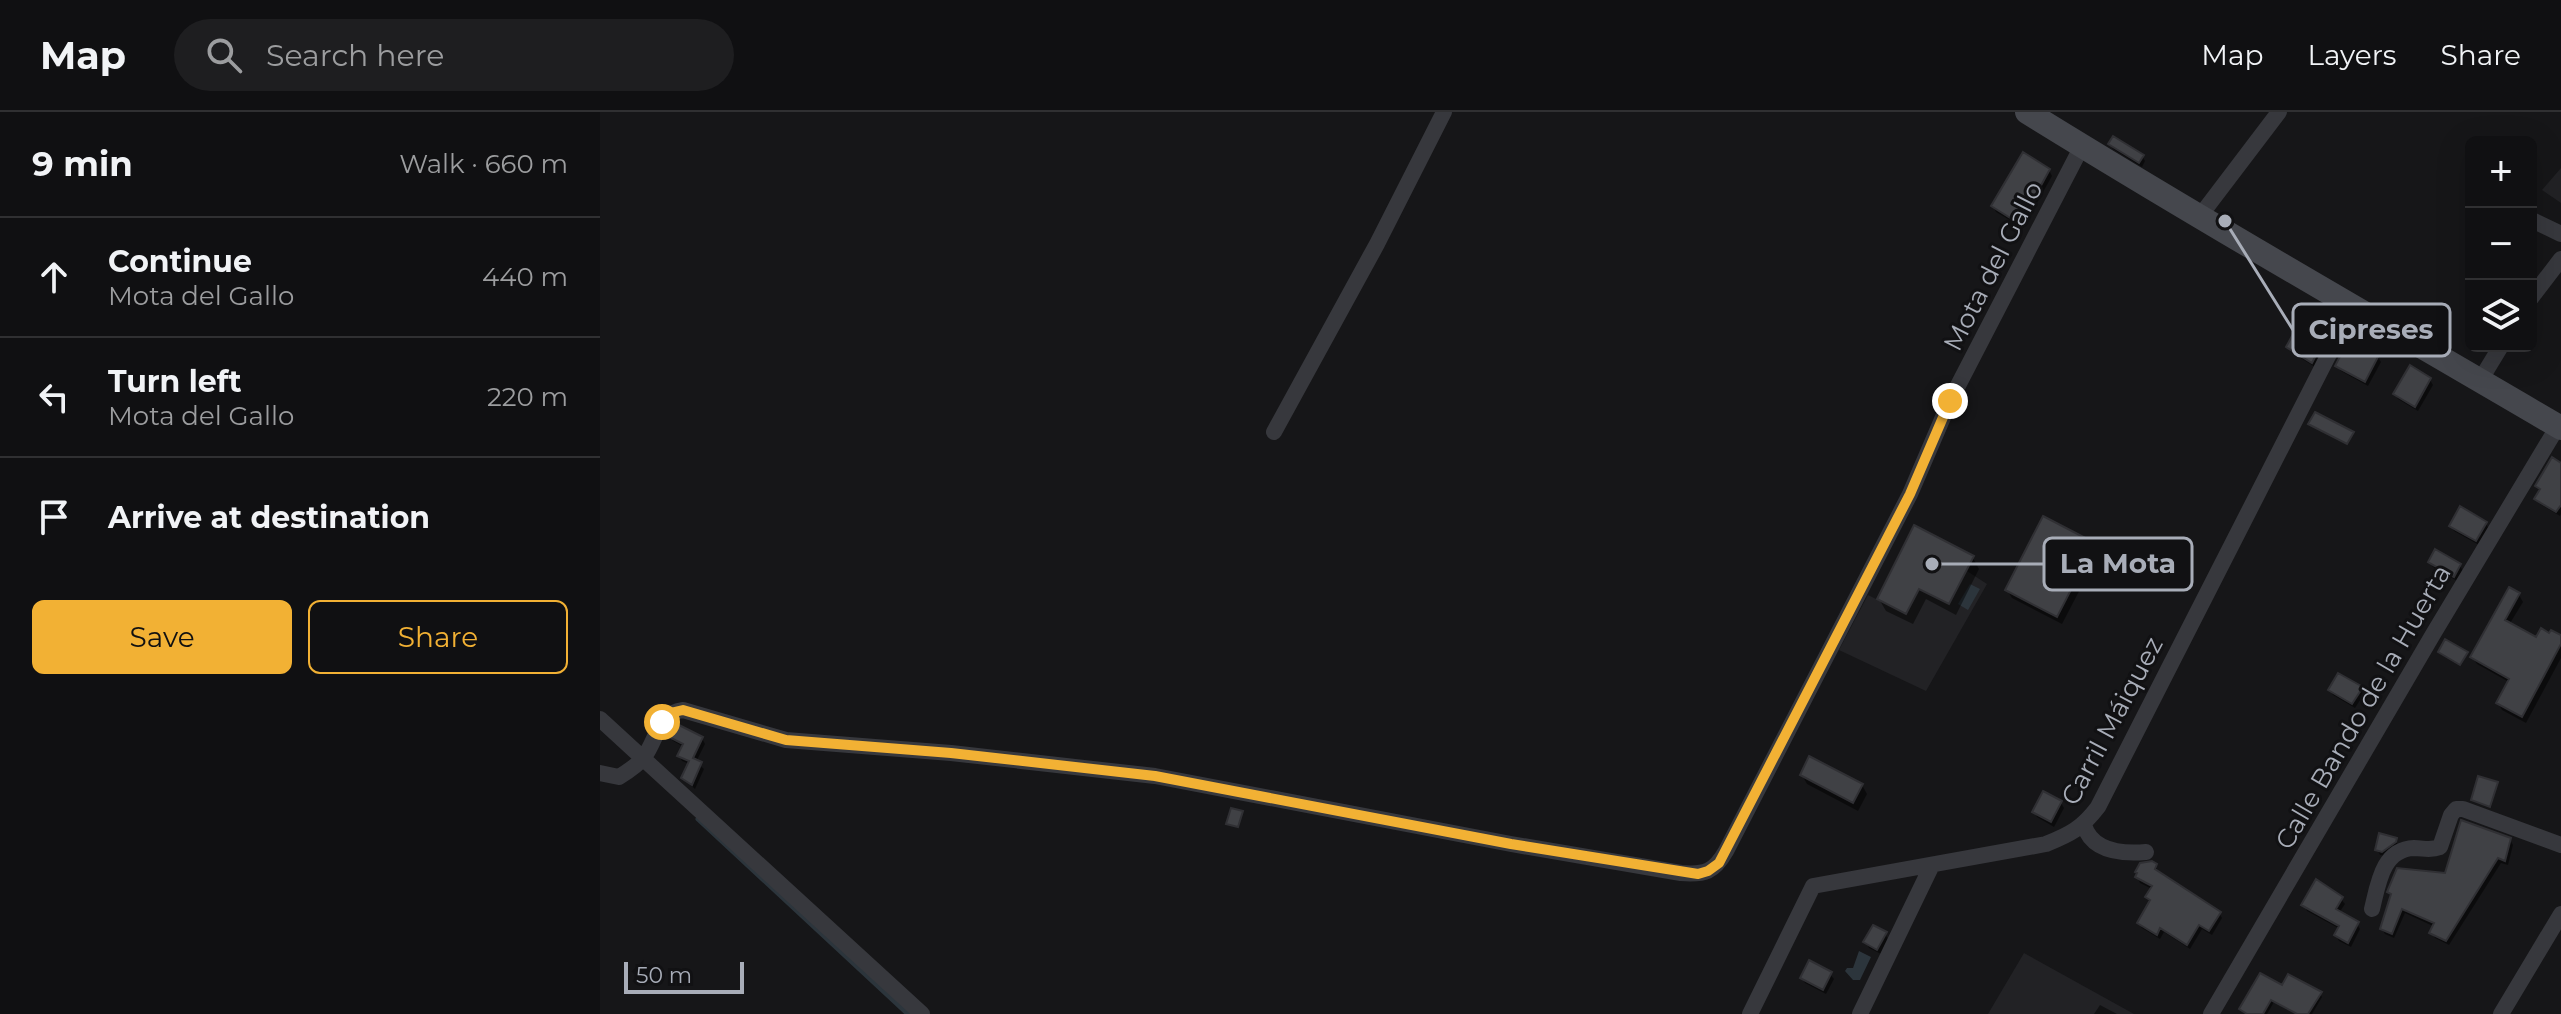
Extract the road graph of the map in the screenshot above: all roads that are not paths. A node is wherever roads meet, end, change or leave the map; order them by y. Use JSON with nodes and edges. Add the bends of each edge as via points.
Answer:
{"nodes":[{"id":1,"x":1444,"y":112,"type":"edge"},
{"id":2,"x":2027,"y":112,"type":"edge"},
{"id":3,"x":2279,"y":112,"type":"edge"},
{"id":4,"x":2082,"y":146,"type":"junction"},
{"id":5,"x":2200,"y":216,"type":"junction"},
{"id":6,"x":2537,"y":222,"type":"edge"},
{"id":7,"x":2561,"y":234,"type":"edge"},
{"id":8,"x":2561,"y":259,"type":"edge"},
{"id":9,"x":2537,"y":290,"type":"edge"},
{"id":10,"x":2353,"y":307,"type":"junction"},
{"id":11,"x":2497,"y":352,"type":"edge"},
{"id":12,"x":2481,"y":379,"type":"junction"},
{"id":13,"x":2560,"y":427,"type":"edge"},
{"id":14,"x":1274,"y":432,"type":"dead end"},
{"id":15,"x":600,"y":719,"type":"edge"},
{"id":16,"x":642,"y":760,"type":"junction"},
{"id":17,"x":600,"y":773,"type":"edge"},
{"id":18,"x":2084,"y":825,"type":"junction"},
{"id":19,"x":2561,"y":845,"type":"edge"},
{"id":20,"x":2146,"y":852,"type":"dead end"},
{"id":21,"x":1932,"y":865,"type":"junction"},
{"id":22,"x":2372,"y":909,"type":"dead end"},
{"id":23,"x":2561,"y":914,"type":"edge"},
{"id":24,"x":922,"y":1014,"type":"edge"},
{"id":25,"x":1750,"y":1014,"type":"edge"},
{"id":26,"x":1860,"y":1014,"type":"edge"},
{"id":27,"x":2211,"y":1014,"type":"edge"},
{"id":28,"x":2501,"y":1014,"type":"edge"}],
"edges":[{"from":1,"to":14,"type":"street"},
{"from":2,"to":4,"type":"main road"},
{"from":3,"to":5,"type":"street"},
{"from":4,"to":5,"type":"main road"},
{"from":4,"to":16,"type":"street","name":"Mota del Gallo","via":[[1950,401],[1903,507],[1719,863],[1708,871],[1681,873],[1511,844],[1155,776],[786,740],[683,710],[662,722]]},
{"from":5,"to":10,"type":"main road"},
{"from":6,"to":7,"type":"street"},
{"from":8,"to":9,"type":"street"},
{"from":10,"to":12,"type":"main road"},
{"from":10,"to":18,"type":"street","name":"Carril Máiquez"},
{"from":11,"to":12,"type":"street"},
{"from":12,"to":13,"type":"main road"},
{"from":13,"to":27,"type":"street","name":"Calle Bando de la Huerta"},
{"from":15,"to":16,"type":"street"},
{"from":16,"to":17,"type":"street","name":"Mota del Gallo","via":[[619,777]]},
{"from":16,"to":24,"type":"street"},
{"from":18,"to":20,"type":"street","via":[[2093,842],[2105,848]]},
{"from":18,"to":21,"type":"street","name":"Carril Máiquez","via":[[2046,844]]},
{"from":19,"to":22,"type":"street","via":[[2456,809],[2440,847],[2403,851],[2387,863]]},
{"from":21,"to":25,"type":"street","name":"Carril Máiquez","via":[[1813,886]]},
{"from":21,"to":26,"type":"street"},
{"from":23,"to":28,"type":"street"}]}
